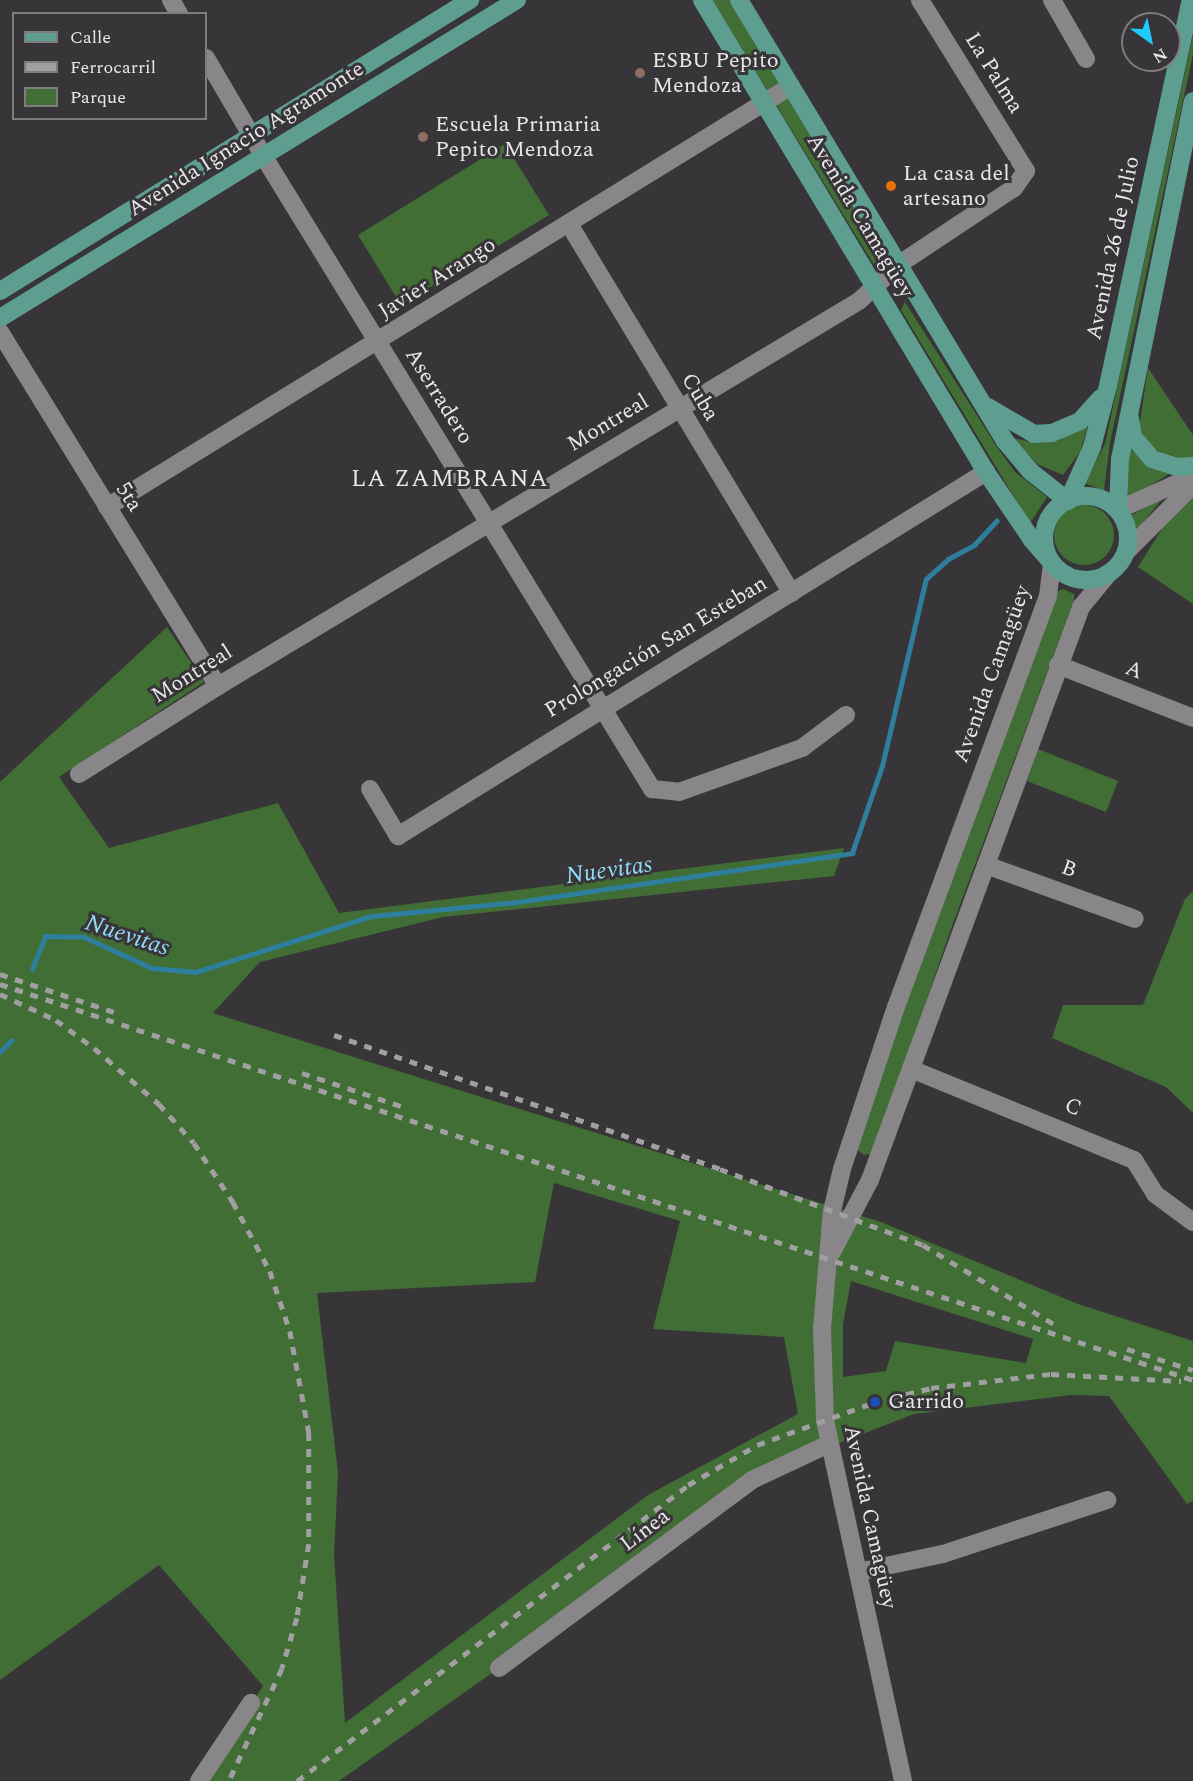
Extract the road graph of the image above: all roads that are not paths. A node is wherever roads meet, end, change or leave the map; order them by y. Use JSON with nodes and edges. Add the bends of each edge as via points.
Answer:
{"nodes":[{"id":1,"x":470,"y":0,"type":"edge"},
{"id":2,"x":518,"y":0,"type":"edge"},
{"id":3,"x":702,"y":0,"type":"edge"},
{"id":4,"x":739,"y":0,"type":"edge"},
{"id":5,"x":920,"y":0,"type":"edge"},
{"id":6,"x":1052,"y":0,"type":"edge"},
{"id":7,"x":1191,"y":0,"type":"edge"},
{"id":8,"x":1086,"y":59,"type":"dead end"},
{"id":9,"x":207,"y":60,"type":"edge"},
{"id":10,"x":791,"y":86,"type":"junction"},
{"id":11,"x":765,"y":102,"type":"junction"},
{"id":12,"x":1193,"y":102,"type":"edge"},
{"id":13,"x":250,"y":134,"type":"junction"},
{"id":14,"x":264,"y":157,"type":"junction"},
{"id":15,"x":1026,"y":171,"type":"joint"},
{"id":16,"x":569,"y":224,"type":"junction"},
{"id":17,"x":898,"y":265,"type":"junction"},
{"id":18,"x":875,"y":288,"type":"junction"},
{"id":19,"x":0,"y":291,"type":"edge"},
{"id":20,"x":0,"y":318,"type":"edge"},
{"id":21,"x":0,"y":332,"type":"edge"},
{"id":22,"x":378,"y":343,"type":"junction"},
{"id":23,"x":1108,"y":386,"type":"junction"},
{"id":24,"x":982,"y":403,"type":"junction"},
{"id":25,"x":1130,"y":407,"type":"junction"},
{"id":26,"x":679,"y":408,"type":"junction"},
{"id":27,"x":1193,"y":466,"type":"edge"},
{"id":28,"x":986,"y":472,"type":"junction"},
{"id":29,"x":1193,"y":476,"type":"edge"},
{"id":30,"x":1193,"y":484,"type":"edge"},
{"id":31,"x":1068,"y":501,"type":"junction"},
{"id":32,"x":107,"y":507,"type":"junction"},
{"id":33,"x":1118,"y":510,"type":"junction"},
{"id":34,"x":489,"y":523,"type":"junction"},
{"id":35,"x":1126,"y":552,"type":"junction"},
{"id":36,"x":1052,"y":563,"type":"junction"},
{"id":37,"x":1109,"y":573,"type":"junction"},
{"id":38,"x":792,"y":593,"type":"junction"},
{"id":39,"x":1058,"y":665,"type":"junction"},
{"id":40,"x":218,"y":686,"type":"junction"},
{"id":41,"x":602,"y":708,"type":"junction"},
{"id":42,"x":846,"y":716,"type":"dead end"},
{"id":43,"x":1193,"y":718,"type":"edge"},
{"id":44,"x":78,"y":774,"type":"dead end"},
{"id":45,"x":370,"y":789,"type":"dead end"},
{"id":46,"x":986,"y":865,"type":"junction"},
{"id":47,"x":1135,"y":919,"type":"dead end"},
{"id":48,"x":911,"y":1069,"type":"junction"},
{"id":49,"x":842,"y":1169,"type":"junction"},
{"id":50,"x":870,"y":1180,"type":"junction"},
{"id":51,"x":1193,"y":1222,"type":"edge"},
{"id":52,"x":828,"y":1259,"type":"junction"},
{"id":53,"x":829,"y":1444,"type":"junction"},
{"id":54,"x":1107,"y":1500,"type":"dead end"},
{"id":55,"x":858,"y":1572,"type":"junction"},
{"id":56,"x":499,"y":1668,"type":"dead end"},
{"id":57,"x":251,"y":1703,"type":"dead end"},
{"id":58,"x":199,"y":1781,"type":"edge"},
{"id":59,"x":903,"y":1781,"type":"edge"}],
"edges":[{"from":1,"to":13,"type":"main road","name":"Avenida Ignacio Agramonte"},
{"from":2,"to":14,"type":"main road","name":"Avenida Ignacio Agramonte"},
{"from":3,"to":11,"type":"main road","name":"Avenida Camagüey"},
{"from":4,"to":10,"type":"main road","name":"Avenida Camagüey"},
{"from":5,"to":15,"type":"street","name":"La Palma"},
{"from":6,"to":8,"type":"street"},
{"from":7,"to":23,"type":"main road","name":"Avenida 26 de Julio"},
{"from":9,"to":13,"type":"street","name":"Aserradero"},
{"from":10,"to":11,"type":"street","name":"Javier Arango"},
{"from":10,"to":17,"type":"main road","name":"Avenida Camagüey"},
{"from":11,"to":16,"type":"street","name":"Javier Arango"},
{"from":11,"to":18,"type":"main road","name":"Avenida Camagüey"},
{"from":12,"to":25,"type":"main road"},
{"from":13,"to":14,"type":"street","name":"Aserradero"},
{"from":13,"to":19,"type":"main road","name":"Avenida Ignacio Agramonte"},
{"from":14,"to":20,"type":"main road","name":"Avenida Ignacio Agramonte"},
{"from":14,"to":22,"type":"street","name":"Aserradero"},
{"from":15,"to":17,"type":"street","name":"Montreal","via":[[1014,188]]},
{"from":16,"to":22,"type":"street","name":"Javier Arango"},
{"from":16,"to":26,"type":"street","name":"Cuba"},
{"from":17,"to":18,"type":"street","name":"Montreal"},
{"from":17,"to":24,"type":"main road","name":"Avenida Camagüey"},
{"from":18,"to":26,"type":"street","name":"Montreal"},
{"from":18,"to":28,"type":"main road","name":"Avenida Camagüey"},
{"from":21,"to":32,"type":"street","name":"5ta"},
{"from":22,"to":32,"type":"street","name":"Javier Arango"},
{"from":22,"to":34,"type":"street","name":"Aserradero"},
{"from":23,"to":24,"type":"main road","via":[[1090,414],[1053,433],[1034,434]]},
{"from":23,"to":31,"type":"main road","name":"Avenida 26 de Julio","via":[[1092,447]]},
{"from":24,"to":31,"type":"main road","name":"Avenida Camagüey","via":[[1005,441],[1030,471]]},
{"from":25,"to":27,"type":"main road","via":[[1133,437],[1140,449],[1160,464]]},
{"from":25,"to":33,"type":"main road","via":[[1120,459]]},
{"from":26,"to":34,"type":"street","name":"Montreal"},
{"from":26,"to":38,"type":"street","name":"Cuba"},
{"from":28,"to":36,"type":"main road","name":"Avenida Camagüey"},
{"from":28,"to":38,"type":"street","name":"Prolongación San Esteban"},
{"from":29,"to":33,"type":"street"},
{"from":30,"to":35,"type":"street"},
{"from":31,"to":33,"type":"main road","via":[[1094,497]]},
{"from":31,"to":36,"type":"main road","via":[[1048,521],[1046,550]]},
{"from":32,"to":40,"type":"street","name":"5ta"},
{"from":33,"to":35,"type":"main road","via":[[1128,530]]},
{"from":34,"to":40,"type":"street","name":"Montreal"},
{"from":34,"to":41,"type":"street","name":"Aserradero"},
{"from":35,"to":37,"type":"main road"},
{"from":36,"to":37,"type":"main road","via":[[1079,579]]},
{"from":36,"to":49,"type":"street","name":"Avenida Camagüey","via":[[1048,596],[896,1007]]},
{"from":37,"to":39,"type":"street","name":"Avenida Camagüey","via":[[1081,607]]},
{"from":38,"to":41,"type":"street","name":"Prolongación San Esteban"},
{"from":39,"to":43,"type":"street","name":"A"},
{"from":39,"to":46,"type":"street","name":"Avenida Camagüey"},
{"from":40,"to":44,"type":"street","name":"Montreal"},
{"from":41,"to":42,"type":"street","name":"Aserradero","via":[[652,789],[679,792],[802,748]]},
{"from":41,"to":45,"type":"street","name":"Prolongación San Esteban","via":[[399,836]]},
{"from":46,"to":47,"type":"street","name":"B"},
{"from":46,"to":48,"type":"street","name":"Avenida Camagüey"},
{"from":48,"to":50,"type":"street","name":"Avenida Camagüey"},
{"from":48,"to":51,"type":"street","name":"C","via":[[1134,1160],[1155,1194]]},
{"from":49,"to":50,"type":"street"},
{"from":49,"to":52,"type":"street","name":"Avenida Camagüey","via":[[832,1211]]},
{"from":50,"to":52,"type":"street","name":"Avenida Camagüey"},
{"from":52,"to":53,"type":"street","name":"Avenida Camagüey","via":[[822,1329]]},
{"from":53,"to":55,"type":"street","name":"Avenida Camagüey"},
{"from":53,"to":56,"type":"street","name":"Línea","via":[[752,1480]]},
{"from":54,"to":55,"type":"street","via":[[943,1554]]},
{"from":55,"to":59,"type":"street","name":"Avenida Camagüey"},
{"from":57,"to":58,"type":"street"}]}
